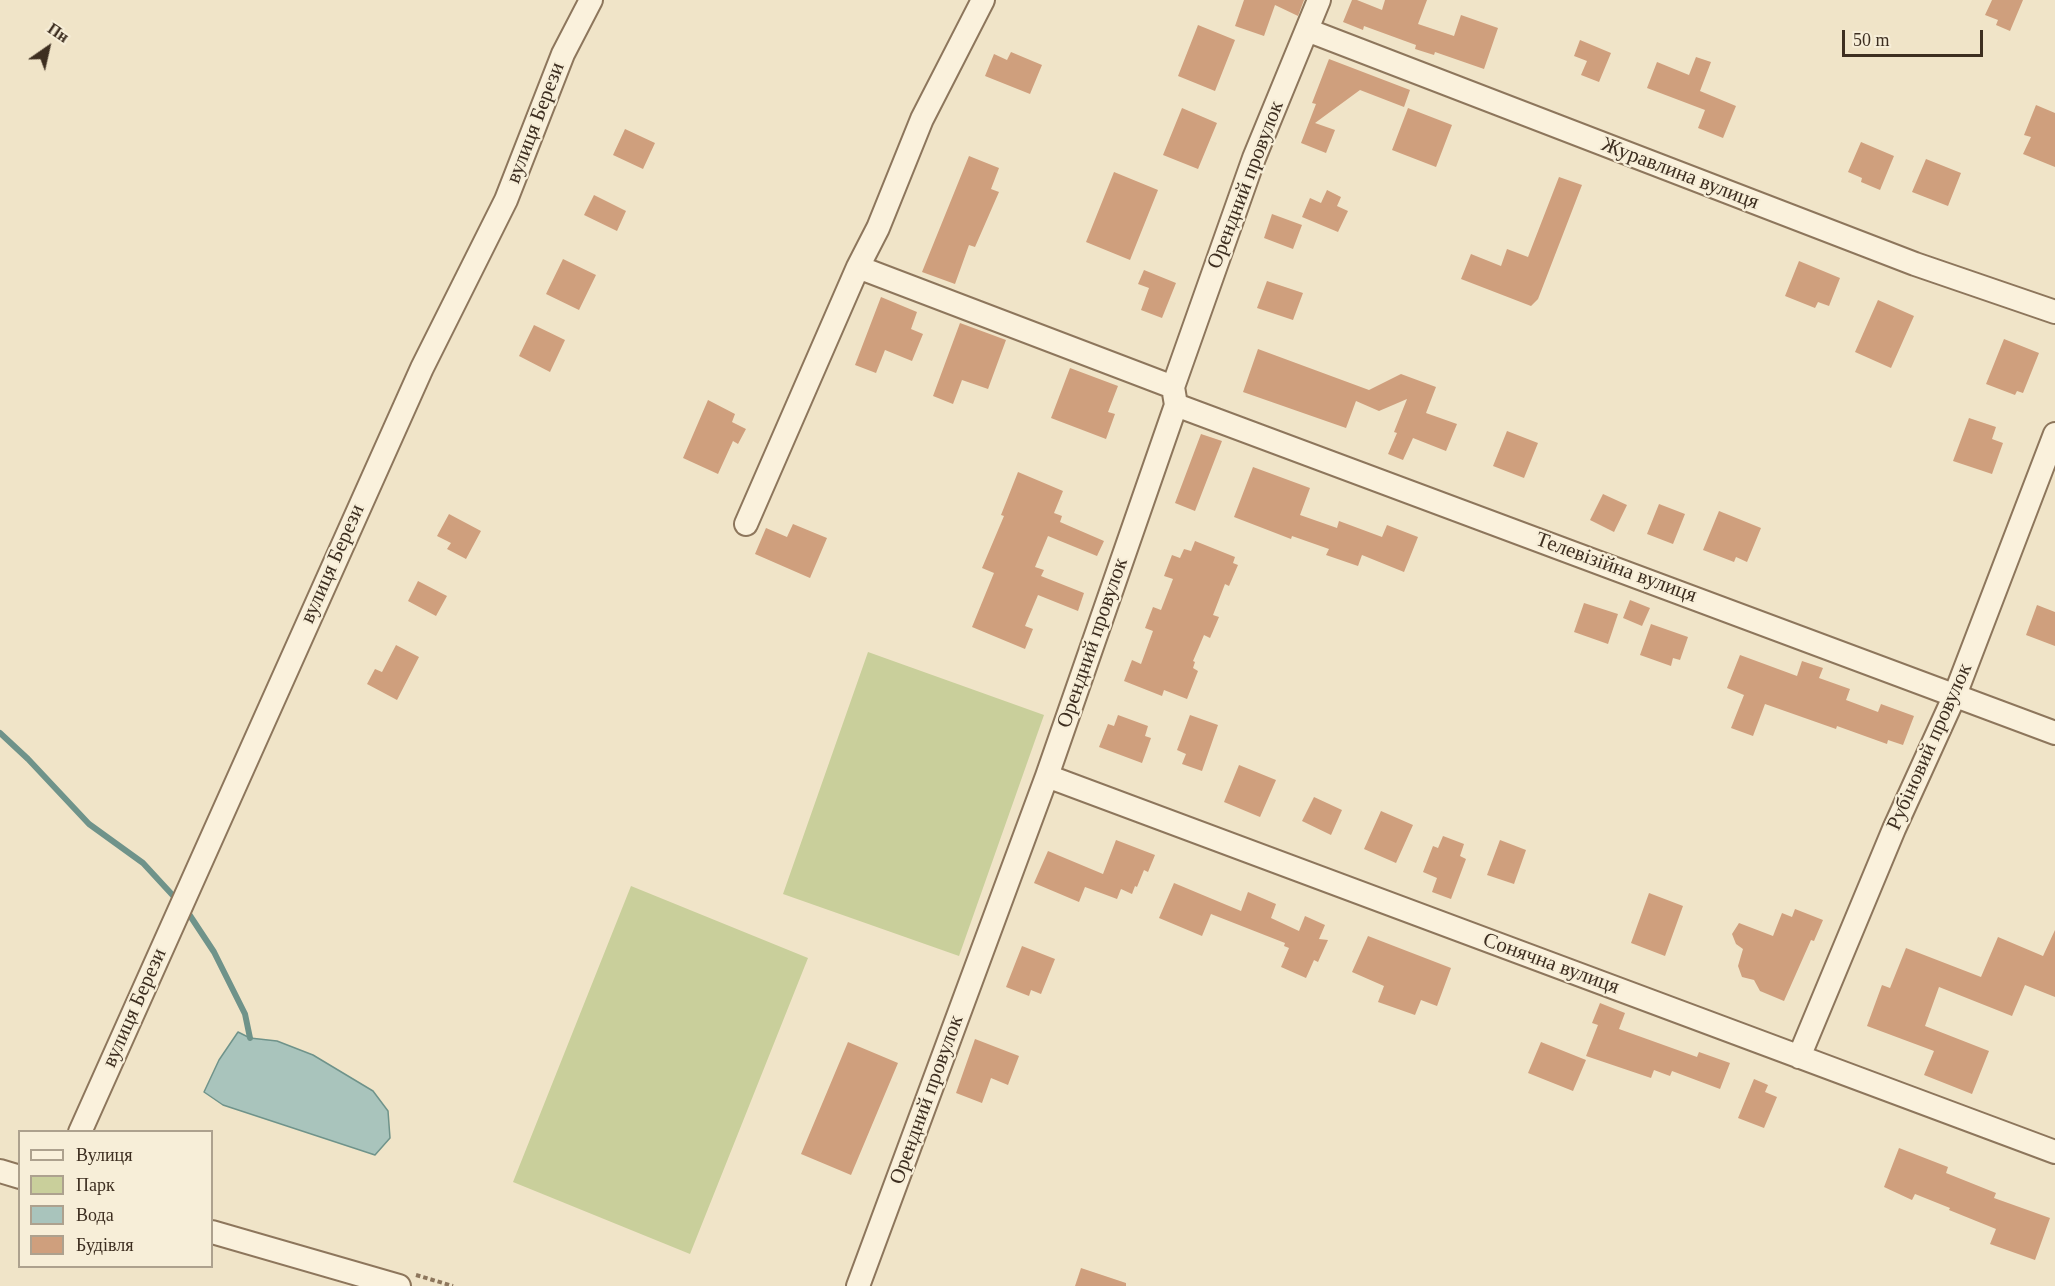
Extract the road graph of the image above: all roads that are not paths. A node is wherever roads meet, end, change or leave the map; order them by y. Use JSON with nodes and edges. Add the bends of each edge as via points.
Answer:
{"nodes":[{"id":1,"x":591,"y":0,"type":"edge"},
{"id":2,"x":983,"y":0,"type":"edge"},
{"id":3,"x":1319,"y":0,"type":"edge"},
{"id":4,"x":1307,"y":30,"type":"junction"},
{"id":5,"x":858,"y":267,"type":"junction"},
{"id":6,"x":2055,"y":312,"type":"edge"},
{"id":7,"x":1175,"y":396,"type":"junction"},
{"id":8,"x":2055,"y":434,"type":"edge"},
{"id":9,"x":746,"y":524,"type":"dead end"},
{"id":10,"x":1955,"y":695,"type":"junction"},
{"id":11,"x":2055,"y":733,"type":"edge"},
{"id":12,"x":1047,"y":776,"type":"junction"},
{"id":13,"x":1799,"y":1057,"type":"junction"},
{"id":14,"x":80,"y":1130,"type":"edge"},
{"id":15,"x":2055,"y":1152,"type":"edge"},
{"id":16,"x":0,"y":1171,"type":"edge"},
{"id":17,"x":18,"y":1176,"type":"edge"},
{"id":18,"x":213,"y":1232,"type":"edge"},
{"id":19,"x":399,"y":1286,"type":"edge"},
{"id":20,"x":858,"y":1286,"type":"edge"}],
"edges":[{"from":1,"to":14,"type":"street","name":"вулиця Берези","via":[[563,54],[506,200],[422,368]]},
{"from":2,"to":5,"type":"street","via":[[922,119]]},
{"from":3,"to":4,"type":"street","name":"Орендний провулок"},
{"from":4,"to":6,"type":"street","name":"Журавлина вулиця","via":[[1915,264]]},
{"from":4,"to":7,"type":"street","name":"Орендний провулок","via":[[1254,158]]},
{"from":5,"to":7,"type":"street","name":"Телевізійна вулиця"},
{"from":5,"to":9,"type":"street"},
{"from":7,"to":10,"type":"street","name":"Телевізійна вулиця"},
{"from":7,"to":12,"type":"street","name":"Орендний провулок"},
{"from":8,"to":10,"type":"street","name":"Рубіновий провулок"},
{"from":10,"to":11,"type":"street","name":"Телевізійна вулиця"},
{"from":10,"to":13,"type":"street","name":"Рубіновий провулок"},
{"from":12,"to":13,"type":"street","name":"Сонячна вулиця"},
{"from":12,"to":20,"type":"street","name":"Орендний провулок"},
{"from":13,"to":15,"type":"street","name":"Сонячна вулиця"},
{"from":16,"to":17,"type":"street"},
{"from":18,"to":19,"type":"street"}]}
